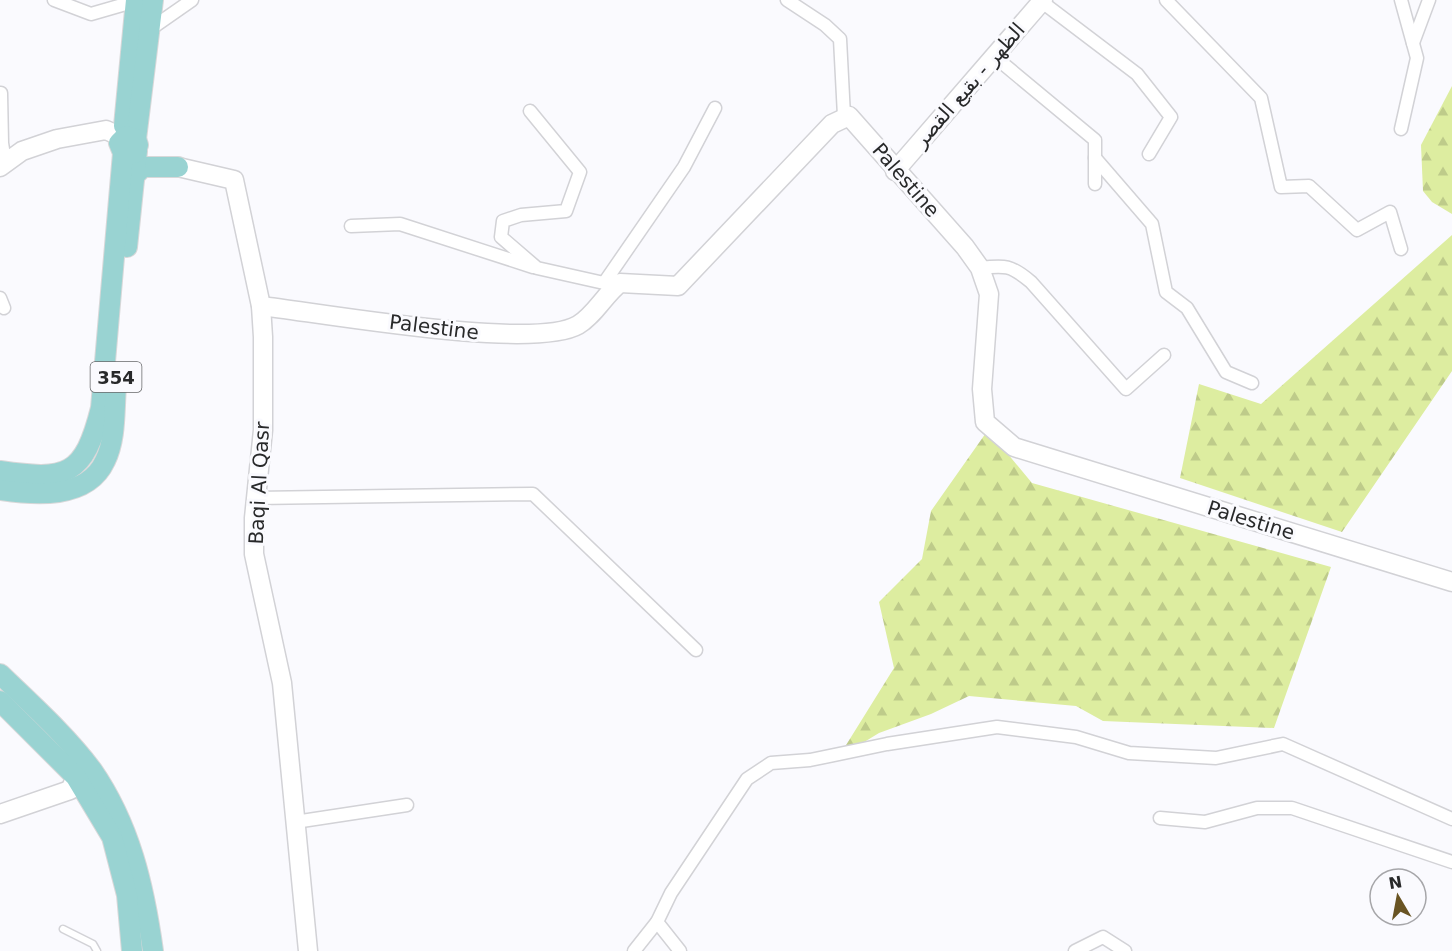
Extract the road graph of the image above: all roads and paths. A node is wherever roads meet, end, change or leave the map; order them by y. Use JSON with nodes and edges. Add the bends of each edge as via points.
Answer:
{"nodes":[{"id":1,"x":54,"y":0,"type":"edge"},
{"id":2,"x":142,"y":0,"type":"edge"},
{"id":3,"x":192,"y":0,"type":"edge"},
{"id":4,"x":787,"y":0,"type":"edge"},
{"id":5,"x":1166,"y":0,"type":"edge"},
{"id":6,"x":1401,"y":0,"type":"edge"},
{"id":7,"x":1430,"y":0,"type":"edge"},
{"id":8,"x":1043,"y":1,"type":"edge"},
{"id":9,"x":149,"y":30,"type":"junction"},
{"id":10,"x":1413,"y":43,"type":"junction"},
{"id":11,"x":995,"y":57,"type":"junction"},
{"id":12,"x":1,"y":93,"type":"edge"},
{"id":13,"x":715,"y":108,"type":"dead end"},
{"id":14,"x":530,"y":111,"type":"dead end"},
{"id":15,"x":844,"y":116,"type":"junction"},
{"id":16,"x":1401,"y":129,"type":"dead end"},
{"id":17,"x":131,"y":145,"type":"junction"},
{"id":18,"x":1149,"y":154,"type":"dead end"},
{"id":19,"x":1095,"y":158,"type":"junction"},
{"id":20,"x":3,"y":164,"type":"edge"},
{"id":21,"x":178,"y":166,"type":"junction"},
{"id":22,"x":895,"y":171,"type":"junction"},
{"id":23,"x":135,"y":175,"type":"junction"},
{"id":24,"x":1095,"y":184,"type":"dead end"},
{"id":25,"x":351,"y":226,"type":"dead end"},
{"id":26,"x":1401,"y":249,"type":"dead end"},
{"id":27,"x":537,"y":268,"type":"junction"},
{"id":28,"x":980,"y":268,"type":"junction"},
{"id":29,"x":611,"y":284,"type":"junction"},
{"id":30,"x":261,"y":306,"type":"junction"},
{"id":31,"x":1164,"y":356,"type":"dead end"},
{"id":32,"x":1252,"y":384,"type":"dead end"},
{"id":33,"x":0,"y":471,"type":"edge"},
{"id":34,"x":0,"y":490,"type":"edge"},
{"id":35,"x":256,"y":498,"type":"junction"},
{"id":36,"x":1452,"y":582,"type":"edge"},
{"id":37,"x":696,"y":650,"type":"dead end"},
{"id":38,"x":0,"y":674,"type":"edge"},
{"id":39,"x":0,"y":701,"type":"edge"},
{"id":40,"x":76,"y":777,"type":"junction"},
{"id":41,"x":407,"y":805,"type":"dead end"},
{"id":42,"x":0,"y":814,"type":"edge"},
{"id":43,"x":1160,"y":818,"type":"dead end"},
{"id":44,"x":1452,"y":819,"type":"edge"},
{"id":45,"x":295,"y":822,"type":"junction"},
{"id":46,"x":1452,"y":862,"type":"edge"},
{"id":47,"x":657,"y":922,"type":"junction"},
{"id":48,"x":63,"y":929,"type":"dead end"},
{"id":49,"x":97,"y":951,"type":"edge"},
{"id":50,"x":132,"y":951,"type":"edge"},
{"id":51,"x":153,"y":951,"type":"edge"},
{"id":52,"x":308,"y":951,"type":"edge"},
{"id":53,"x":634,"y":951,"type":"edge"},
{"id":54,"x":680,"y":951,"type":"edge"},
{"id":55,"x":1075,"y":951,"type":"edge"},
{"id":56,"x":1125,"y":951,"type":"edge"}],
"edges":[{"from":1,"to":2,"type":"street","via":[[91,14]]},
{"from":2,"to":9,"type":"main road","number":"354"},
{"from":2,"to":17,"type":"main road","number":"354"},
{"from":3,"to":9,"type":"street"},
{"from":4,"to":15,"type":"street","via":[[840,39]]},
{"from":5,"to":26,"type":"street","via":[[1261,98],[1281,187],[1309,186],[1357,230],[1390,212]]},
{"from":6,"to":10,"type":"street"},
{"from":7,"to":10,"type":"street"},
{"from":8,"to":11,"type":"main road","name":"الظهر - بقيع القصر"},
{"from":8,"to":18,"type":"street","via":[[1137,74],[1171,117]]},
{"from":9,"to":17,"type":"main road","number":"354"},
{"from":10,"to":16,"type":"street","via":[[1417,58]]},
{"from":11,"to":19,"type":"street","via":[[1095,140]]},
{"from":11,"to":22,"type":"main road","name":"الظهر - بقيع القصر"},
{"from":12,"to":20,"type":"street"},
{"from":13,"to":29,"type":"street","via":[[684,167]]},
{"from":14,"to":27,"type":"street","via":[[580,172],[566,211],[503,220],[501,237]]},
{"from":15,"to":22,"type":"main road","name":"Palestine","via":[[852,118]]},
{"from":15,"to":29,"type":"main road","via":[[831,124],[678,286],[625,281]]},
{"from":17,"to":20,"type":"main road","via":[[106,130],[22,151]]},
{"from":17,"to":21,"type":"main road","via":[[142,156]]},
{"from":17,"to":23,"type":"main road","number":"354"},
{"from":17,"to":33,"type":"main road","number":"354","via":[[101,408],[92,441],[79,462],[62,471],[38,477]]},
{"from":19,"to":24,"type":"street"},
{"from":19,"to":32,"type":"street","via":[[1152,224],[1166,292],[1187,308],[1226,372]]},
{"from":21,"to":23,"type":"main road","via":[[143,166]]},
{"from":21,"to":30,"type":"main road","name":"Baqi Al Qasr","via":[[234,180]]},
{"from":22,"to":28,"type":"main road","name":"Palestine"},
{"from":23,"to":34,"type":"main road","number":"354","via":[[122,286],[112,435],[105,462],[96,474],[58,493]]},
{"from":25,"to":27,"type":"street","via":[[400,224]]},
{"from":27,"to":29,"type":"street"},
{"from":28,"to":31,"type":"street","via":[[1016,268],[1126,389]]},
{"from":28,"to":36,"type":"main road","name":"Palestine","via":[[988,287],[989,304],[985,321],[985,422],[1014,447]]},
{"from":29,"to":30,"type":"main road","name":"Palestine","via":[[577,326],[511,335]]},
{"from":30,"to":35,"type":"main road","name":"Baqi Al Qasr","via":[[263,430]]},
{"from":35,"to":37,"type":"street","via":[[533,494]]},
{"from":35,"to":45,"type":"main road","name":"Baqi Al Qasr","via":[[254,554],[282,683]]},
{"from":38,"to":51,"type":"main road","via":[[70,743],[114,807],[138,866]]},
{"from":39,"to":40,"type":"main road"},
{"from":40,"to":42,"type":"main road","via":[[70,790]]},
{"from":40,"to":50,"type":"main road","via":[[112,837],[127,895]]},
{"from":41,"to":45,"type":"street"},
{"from":43,"to":46,"type":"street","via":[[1205,822],[1257,808],[1292,808]]},
{"from":44,"to":47,"type":"street","via":[[1283,744],[1216,758],[1129,753],[1076,737],[997,728],[810,760],[771,763],[747,778],[671,892]]},
{"from":45,"to":52,"type":"main road","name":"Baqi Al Qasr"},
{"from":47,"to":53,"type":"street"},
{"from":47,"to":54,"type":"street"},
{"from":48,"to":49,"type":"lane","via":[[93,944]]},
{"from":55,"to":56,"type":"street","via":[[1103,937]]}]}
